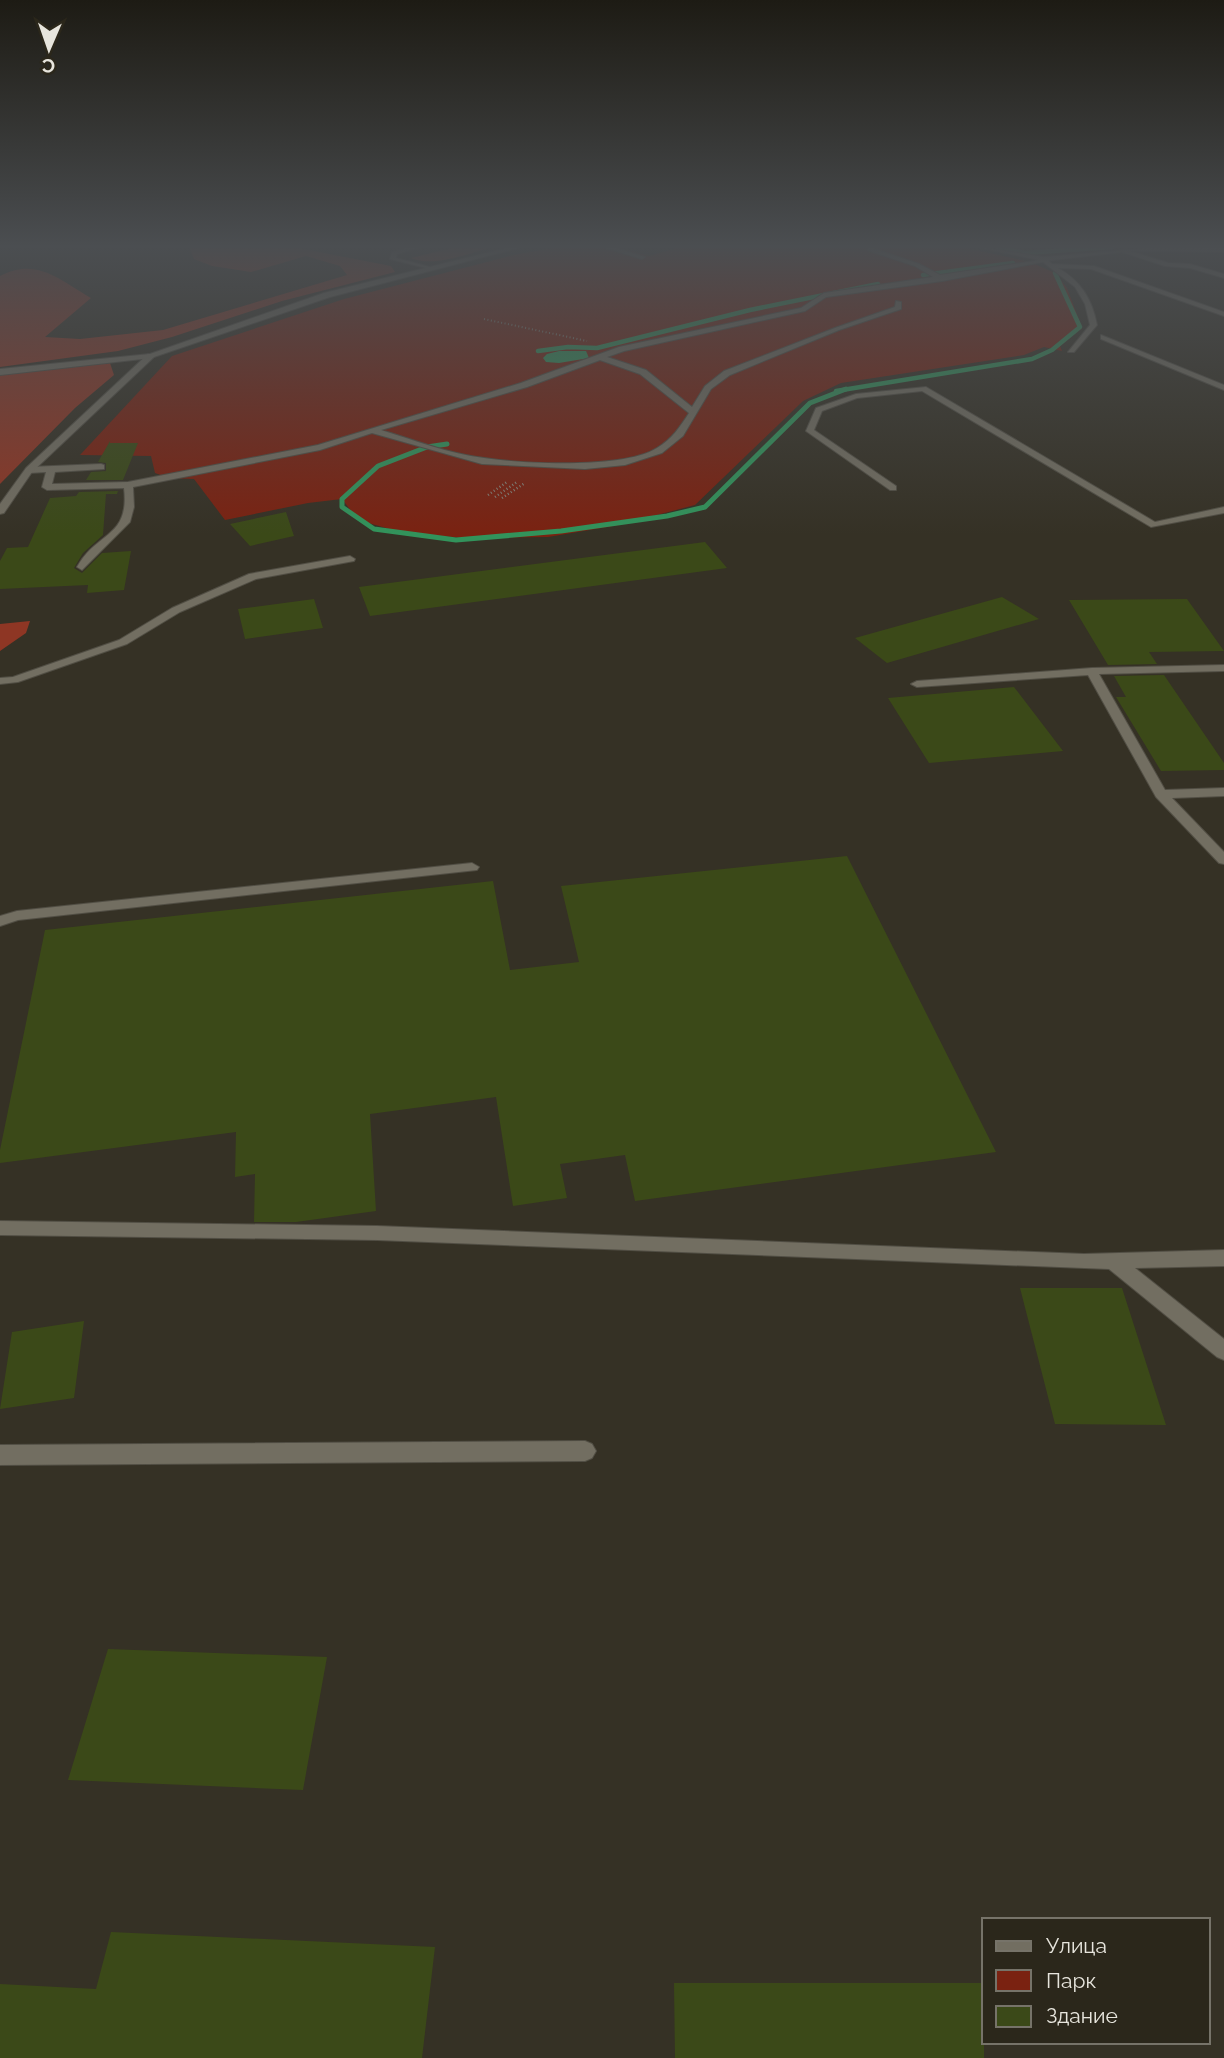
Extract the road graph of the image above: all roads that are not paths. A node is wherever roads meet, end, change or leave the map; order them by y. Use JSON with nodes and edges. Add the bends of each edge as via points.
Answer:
{"nodes":[{"id":1,"x":188,"y":343,"type":"edge"},
{"id":2,"x":650,"y":343,"type":"edge"},
{"id":3,"x":802,"y":343,"type":"edge"},
{"id":4,"x":1077,"y":343,"type":"edge"},
{"id":5,"x":1118,"y":343,"type":"edge"},
{"id":6,"x":1071,"y":350,"type":"dead end"},
{"id":7,"x":151,"y":356,"type":"junction"},
{"id":8,"x":599,"y":357,"type":"junction"},
{"id":9,"x":0,"y":372,"type":"edge"},
{"id":10,"x":1224,"y":388,"type":"edge"},
{"id":11,"x":693,"y":412,"type":"junction"},
{"id":12,"x":370,"y":430,"type":"junction"},
{"id":13,"x":101,"y":467,"type":"dead end"},
{"id":14,"x":51,"y":469,"type":"junction"},
{"id":15,"x":29,"y":470,"type":"junction"},
{"id":16,"x":128,"y":485,"type":"junction"},
{"id":17,"x":893,"y":488,"type":"dead end"},
{"id":18,"x":0,"y":510,"type":"edge"},
{"id":19,"x":1224,"y":510,"type":"edge"},
{"id":20,"x":350,"y":559,"type":"dead end"},
{"id":21,"x":82,"y":567,"type":"dead end"},
{"id":22,"x":1224,"y":668,"type":"edge"},
{"id":23,"x":1092,"y":671,"type":"junction"},
{"id":24,"x":0,"y":681,"type":"edge"},
{"id":25,"x":916,"y":684,"type":"dead end"},
{"id":26,"x":1224,"y":792,"type":"edge"},
{"id":27,"x":1161,"y":794,"type":"junction"},
{"id":28,"x":1224,"y":860,"type":"edge"},
{"id":29,"x":472,"y":867,"type":"dead end"},
{"id":30,"x":0,"y":921,"type":"edge"},
{"id":31,"x":0,"y":1228,"type":"edge"},
{"id":32,"x":1224,"y":1258,"type":"edge"},
{"id":33,"x":1114,"y":1261,"type":"junction"},
{"id":34,"x":1224,"y":1351,"type":"edge"},
{"id":35,"x":585,"y":1451,"type":"dead end"},
{"id":36,"x":0,"y":1455,"type":"edge"}],
"edges":[{"from":1,"to":7,"type":"street"},
{"from":2,"to":8,"type":"lane"},
{"from":3,"to":11,"type":"lane","via":[[727,373],[708,388]]},
{"from":4,"to":6,"type":"lane"},
{"from":5,"to":10,"type":"lane"},
{"from":7,"to":9,"type":"street"},
{"from":7,"to":15,"type":"street"},
{"from":8,"to":11,"type":"lane","via":[[643,373]]},
{"from":8,"to":12,"type":"lane","via":[[468,400],[428,402],[421,408],[422,414]]},
{"from":11,"to":12,"type":"lane","via":[[680,434],[659,451],[625,462],[585,466],[482,461]]},
{"from":12,"to":16,"type":"lane","via":[[320,447]]},
{"from":13,"to":14,"type":"lane"},
{"from":14,"to":15,"type":"lane"},
{"from":14,"to":16,"type":"lane","via":[[47,486]]},
{"from":15,"to":18,"type":"street"},
{"from":16,"to":21,"type":"lane","via":[[130,511],[125,523],[87,555]]},
{"from":17,"to":19,"type":"lane","via":[[810,431],[819,410],[856,396],[923,389],[1154,525]]},
{"from":20,"to":24,"type":"lane","via":[[253,576],[176,610],[124,642]]},
{"from":22,"to":23,"type":"lane"},
{"from":23,"to":25,"type":"lane"},
{"from":23,"to":27,"type":"lane"},
{"from":26,"to":27,"type":"lane"},
{"from":27,"to":28,"type":"lane"},
{"from":29,"to":30,"type":"lane"},
{"from":31,"to":33,"type":"lane","via":[[377,1233]]},
{"from":32,"to":33,"type":"lane"},
{"from":33,"to":34,"type":"lane"},
{"from":35,"to":36,"type":"lane"}]}
